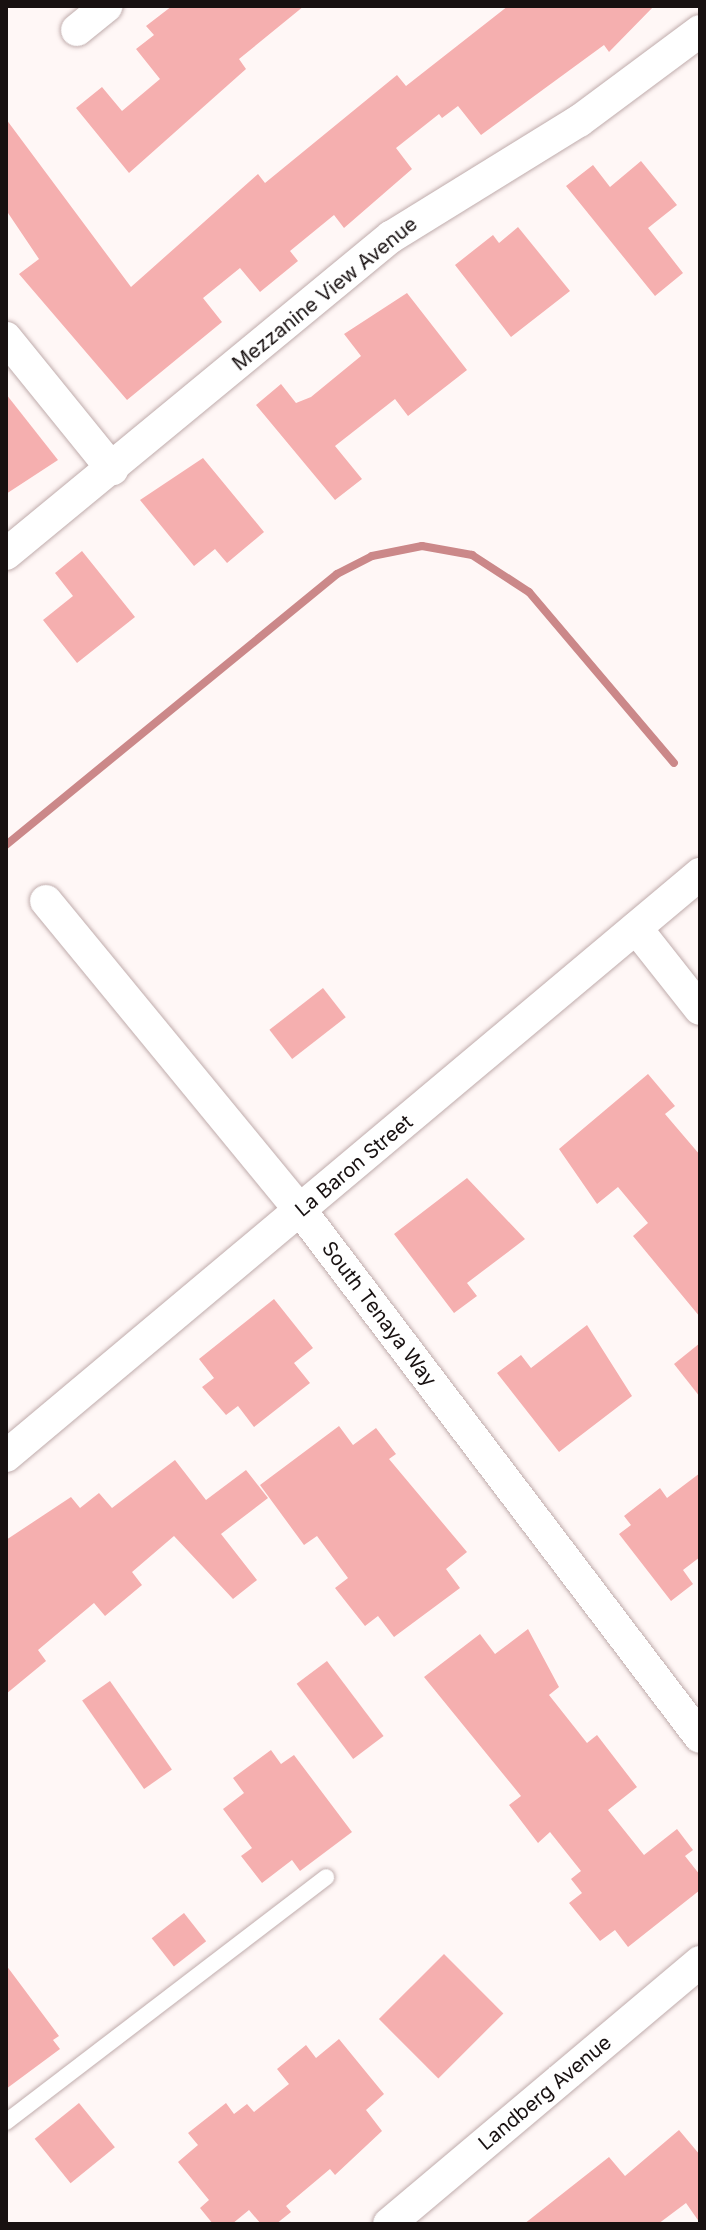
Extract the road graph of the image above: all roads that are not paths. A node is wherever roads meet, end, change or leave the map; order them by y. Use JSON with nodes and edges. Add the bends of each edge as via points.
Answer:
{"nodes":[{"id":1,"x":107,"y":6,"type":"edge"},
{"id":2,"x":77,"y":30,"type":"dead end"},
{"id":3,"x":700,"y":31,"type":"edge"},
{"id":4,"x":6,"y":338,"type":"edge"},
{"id":5,"x":112,"y":469,"type":"junction"},
{"id":6,"x":6,"y":554,"type":"edge"},
{"id":7,"x":700,"y":874,"type":"edge"},
{"id":8,"x":46,"y":901,"type":"dead end"},
{"id":9,"x":636,"y":928,"type":"junction"},
{"id":10,"x":700,"y":1009,"type":"edge"},
{"id":11,"x":301,"y":1211,"type":"junction"},
{"id":12,"x":6,"y":1456,"type":"edge"},
{"id":13,"x":700,"y":1737,"type":"edge"},
{"id":14,"x":326,"y":1877,"type":"dead end"},
{"id":15,"x":700,"y":1962,"type":"edge"},
{"id":16,"x":6,"y":2122,"type":"edge"},
{"id":17,"x":389,"y":2224,"type":"edge"}],
"edges":[{"from":1,"to":2,"type":"street"},
{"from":3,"to":5,"type":"street","name":"Mezzanine View Avenue","via":[[579,121],[391,237]]},
{"from":4,"to":5,"type":"street"},
{"from":5,"to":6,"type":"street","name":"Mezzanine View Avenue"},
{"from":7,"to":9,"type":"street","name":"La Baron Street"},
{"from":8,"to":11,"type":"street","name":"South Tenaya Way"},
{"from":9,"to":10,"type":"street"},
{"from":9,"to":11,"type":"street","name":"La Baron Street"},
{"from":11,"to":12,"type":"street","name":"La Baron Street"},
{"from":11,"to":13,"type":"street","name":"South Tenaya Way"},
{"from":14,"to":16,"type":"lane"},
{"from":15,"to":17,"type":"street","name":"Landberg Avenue"}]}
